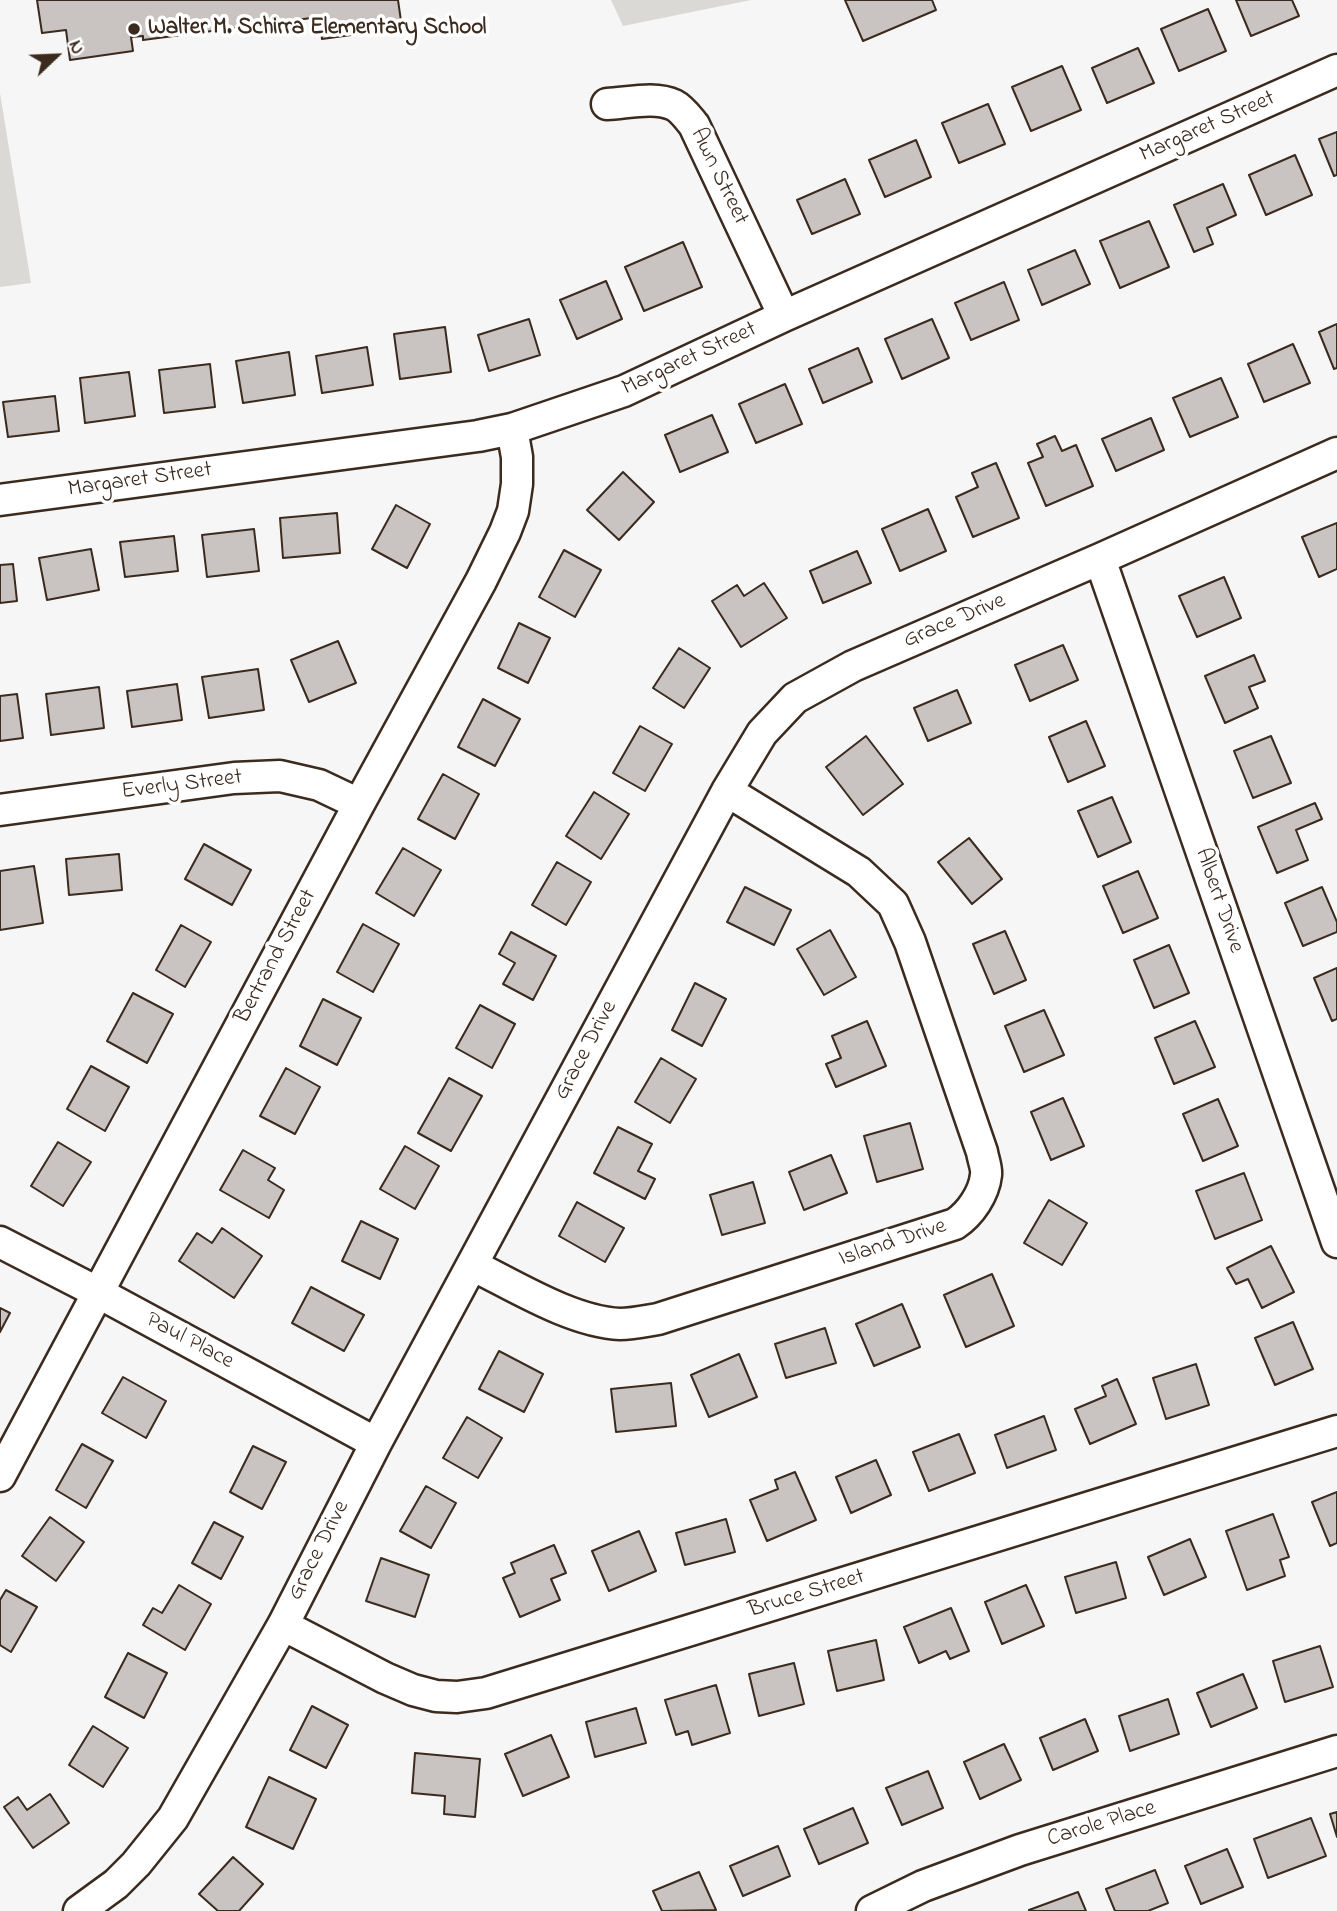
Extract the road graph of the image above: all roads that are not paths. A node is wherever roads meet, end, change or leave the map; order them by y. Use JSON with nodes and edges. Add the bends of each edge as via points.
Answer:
{"nodes":[{"id":1,"x":1337,"y":70,"type":"edge"},
{"id":2,"x":607,"y":104,"type":"dead end"},
{"id":3,"x":784,"y":316,"type":"junction"},
{"id":4,"x":512,"y":429,"type":"junction"},
{"id":5,"x":1337,"y":453,"type":"edge"},
{"id":6,"x":0,"y":500,"type":"edge"},
{"id":7,"x":1100,"y":559,"type":"junction"},
{"id":8,"x":727,"y":791,"type":"junction"},
{"id":9,"x":359,"y":804,"type":"junction"},
{"id":10,"x":0,"y":810,"type":"edge"},
{"id":11,"x":0,"y":1242,"type":"edge"},
{"id":12,"x":1337,"y":1242,"type":"edge"},
{"id":13,"x":472,"y":1265,"type":"junction"},
{"id":14,"x":97,"y":1292,"type":"junction"},
{"id":15,"x":1337,"y":1431,"type":"edge"},
{"id":16,"x":376,"y":1443,"type":"junction"},
{"id":17,"x":0,"y":1476,"type":"edge"},
{"id":18,"x":282,"y":1625,"type":"junction"},
{"id":19,"x":1337,"y":1751,"type":"edge"},
{"id":20,"x":79,"y":1911,"type":"edge"},
{"id":21,"x":872,"y":1911,"type":"edge"}],
"edges":[{"from":1,"to":3,"type":"street","name":"Margaret Street"},
{"from":2,"to":3,"type":"street","name":"Awn Street","via":[[665,103],[677,106],[694,125]]},
{"from":3,"to":4,"type":"street","name":"Margaret Street","via":[[624,391]]},
{"from":4,"to":6,"type":"street","name":"Margaret Street"},
{"from":4,"to":9,"type":"street","name":"Bertrand Street","via":[[517,484],[505,532]]},
{"from":5,"to":7,"type":"street","name":"Grace Drive"},
{"from":7,"to":8,"type":"street","name":"Grace Drive","via":[[853,666],[795,698],[762,733]]},
{"from":7,"to":12,"type":"street","name":"Albert Drive"},
{"from":8,"to":13,"type":"street","name":"Grace Drive"},
{"from":8,"to":13,"type":"street","name":"Island Drive","via":[[859,872],[893,904],[915,954],[982,1152],[986,1175],[979,1196],[968,1215],[955,1224],[658,1319],[622,1324],[594,1321],[556,1307]]},
{"from":9,"to":10,"type":"street","name":"Everly Street","via":[[318,785],[280,776],[234,778]]},
{"from":9,"to":14,"type":"street","name":"Bertrand Street"},
{"from":11,"to":14,"type":"street","name":"Paul Place"},
{"from":13,"to":16,"type":"street","name":"Grace Drive"},
{"from":14,"to":16,"type":"street","name":"Paul Place"},
{"from":14,"to":17,"type":"street","name":"Bertrand Street"},
{"from":15,"to":18,"type":"street","name":"Bruce Street","via":[[486,1693],[457,1697],[413,1690]]},
{"from":16,"to":18,"type":"street","name":"Grace Drive"},
{"from":18,"to":20,"type":"street","name":"Grace Drive","via":[[173,1818],[116,1884]]},
{"from":19,"to":21,"type":"street","name":"Carole Place","via":[[1020,1850],[923,1886]]}]}
